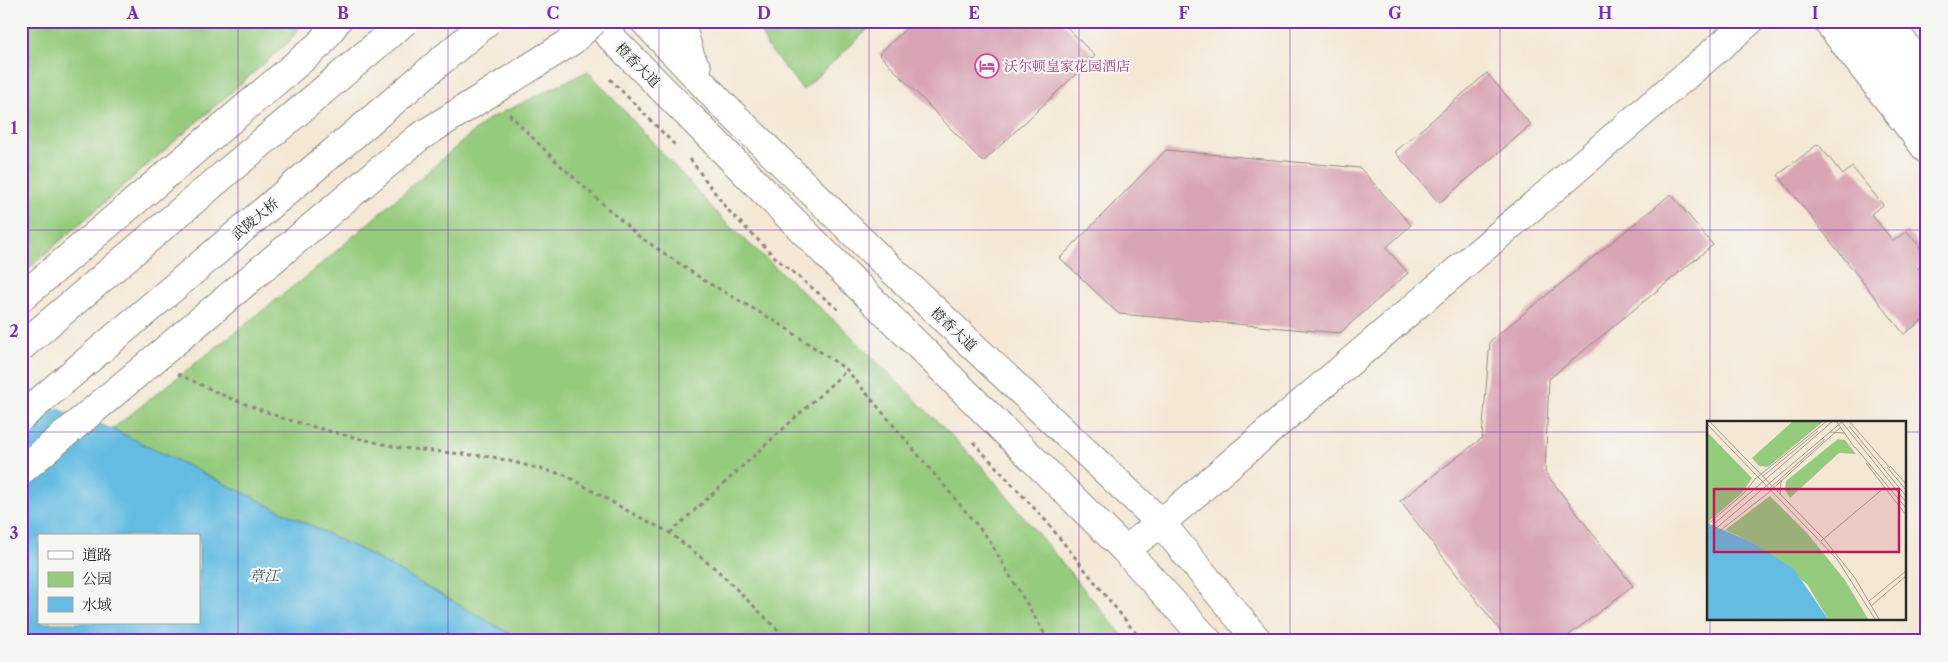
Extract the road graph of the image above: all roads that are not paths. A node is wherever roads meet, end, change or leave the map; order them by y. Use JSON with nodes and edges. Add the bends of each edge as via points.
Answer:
{"nodes":[{"id":1,"x":337,"y":21,"type":"edge"},
{"id":2,"x":404,"y":21,"type":"edge"},
{"id":3,"x":488,"y":21,"type":"edge"},
{"id":4,"x":595,"y":21,"type":"edge"},
{"id":5,"x":644,"y":21,"type":"edge"},
{"id":6,"x":680,"y":21,"type":"edge"},
{"id":7,"x":1750,"y":21,"type":"edge"},
{"id":8,"x":1827,"y":21,"type":"edge"},
{"id":9,"x":1853,"y":21,"type":"edge"},
{"id":10,"x":1887,"y":21,"type":"edge"},
{"id":11,"x":1927,"y":74,"type":"edge"},
{"id":12,"x":721,"y":103,"type":"junction"},
{"id":13,"x":1927,"y":115,"type":"edge"},
{"id":14,"x":1927,"y":150,"type":"edge"},
{"id":15,"x":21,"y":298,"type":"edge"},
{"id":16,"x":21,"y":347,"type":"edge"},
{"id":17,"x":21,"y":417,"type":"edge"},
{"id":18,"x":21,"y":471,"type":"edge"},
{"id":19,"x":1161,"y":523,"type":"junction"},
{"id":20,"x":1125,"y":550,"type":"junction"},
{"id":21,"x":1208,"y":641,"type":"edge"},
{"id":22,"x":1258,"y":641,"type":"edge"}],
"edges":[{"from":1,"to":15,"type":"main road","via":[[320,44]]},
{"from":2,"to":16,"type":"main road","bridge":true},
{"from":3,"to":17,"type":"main road","name":"武陵大桥","bridge":true},
{"from":4,"to":18,"type":"main road","bridge":true,"via":[[572,41],[418,138]]},
{"from":4,"to":20,"type":"main road","name":"橙香大道"},
{"from":5,"to":12,"type":"main road","name":"橙香大道"},
{"from":6,"to":12,"type":"main road","via":[[691,58]]},
{"from":7,"to":19,"type":"main road"},
{"from":8,"to":14,"type":"main road"},
{"from":9,"to":13,"type":"main road"},
{"from":10,"to":11,"type":"main road"},
{"from":12,"to":19,"type":"main road","name":"橙香大道","via":[[872,251]]},
{"from":19,"to":20,"type":"main road"},
{"from":19,"to":22,"type":"main road","name":"橙香大道"},
{"from":20,"to":21,"type":"main road","name":"橙香大道"}]}
